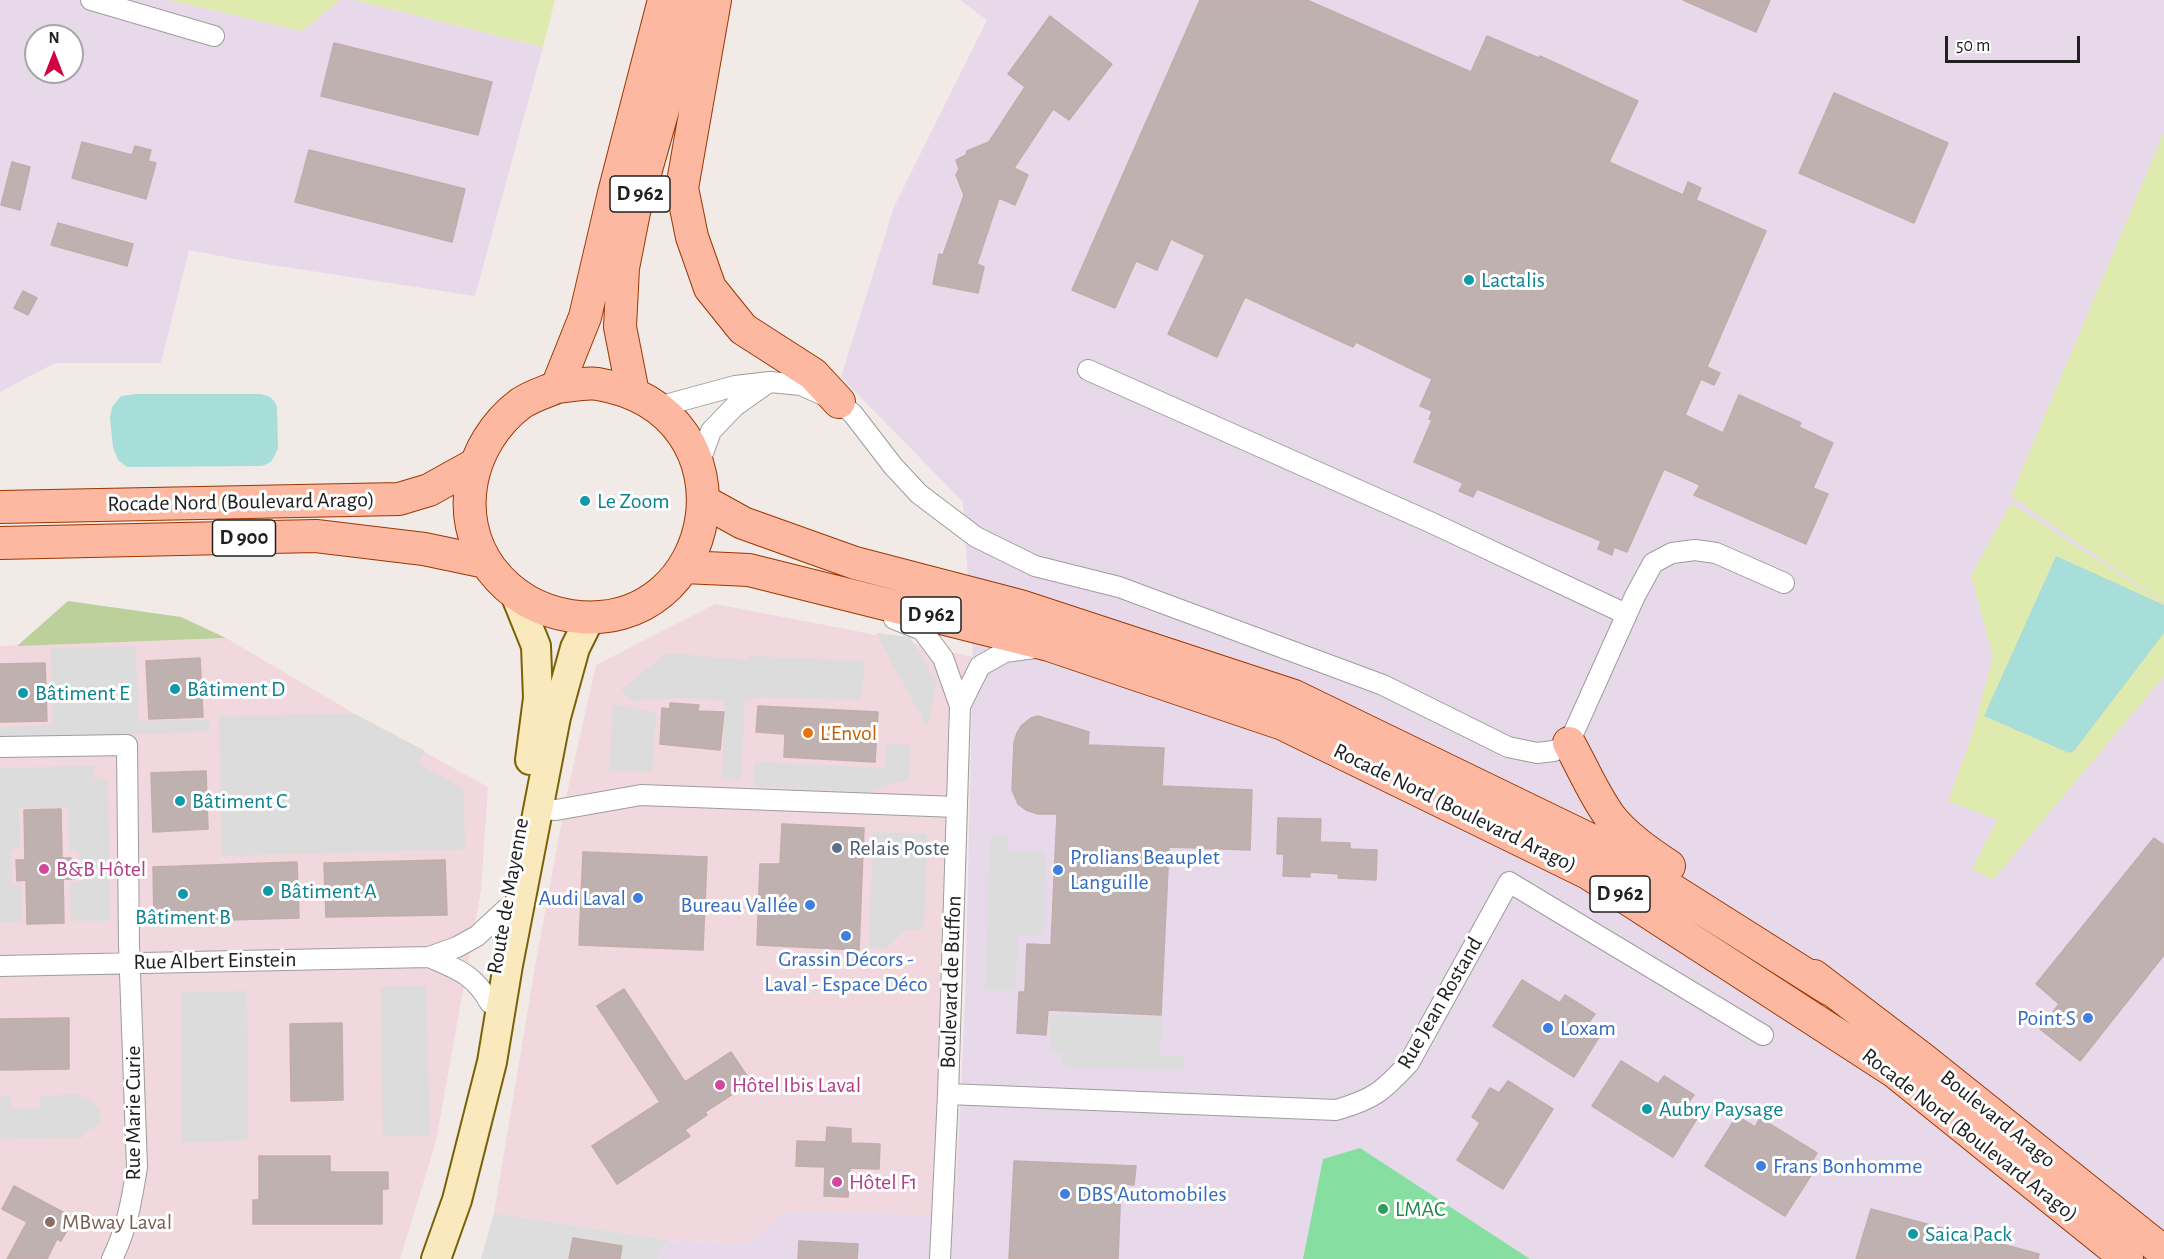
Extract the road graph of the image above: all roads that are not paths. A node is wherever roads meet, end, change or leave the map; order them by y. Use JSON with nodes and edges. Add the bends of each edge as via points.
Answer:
{"nodes":[{"id":1,"x":92,"y":0,"type":"edge"},
{"id":2,"x":664,"y":0,"type":"edge"},
{"id":3,"x":694,"y":0,"type":"edge"},
{"id":4,"x":715,"y":0,"type":"edge"},
{"id":5,"x":214,"y":36,"type":"dead end"},
{"id":6,"x":1088,"y":370,"type":"dead end"},
{"id":7,"x":770,"y":382,"type":"junction"},
{"id":8,"x":557,"y":387,"type":"junction"},
{"id":9,"x":646,"y":400,"type":"junction"},
{"id":10,"x":838,"y":402,"type":"junction"},
{"id":11,"x":699,"y":464,"type":"junction"},
{"id":12,"x":474,"y":465,"type":"junction"},
{"id":13,"x":705,"y":502,"type":"junction"},
{"id":14,"x":0,"y":507,"type":"edge"},
{"id":15,"x":0,"y":543,"type":"edge"},
{"id":16,"x":486,"y":562,"type":"junction"},
{"id":17,"x":684,"y":567,"type":"junction"},
{"id":18,"x":1784,"y":583,"type":"dead end"},
{"id":19,"x":814,"y":586,"type":"junction"},
{"id":20,"x":515,"y":594,"type":"junction"},
{"id":21,"x":1626,"y":614,"type":"junction"},
{"id":22,"x":590,"y":618,"type":"junction"},
{"id":23,"x":1049,"y":645,"type":"junction"},
{"id":24,"x":960,"y":706,"type":"junction"},
{"id":25,"x":1569,"y":744,"type":"junction"},
{"id":26,"x":0,"y":747,"type":"edge"},
{"id":27,"x":957,"y":807,"type":"junction"},
{"id":28,"x":538,"y":809,"type":"junction"},
{"id":29,"x":506,"y":909,"type":"junction"},
{"id":30,"x":429,"y":957,"type":"junction"},
{"id":31,"x":129,"y":963,"type":"junction"},
{"id":32,"x":0,"y":966,"type":"edge"},
{"id":33,"x":1829,"y":989,"type":"junction"},
{"id":34,"x":490,"y":1003,"type":"junction"},
{"id":35,"x":1763,"y":1035,"type":"dead end"},
{"id":36,"x":948,"y":1094,"type":"junction"},
{"id":37,"x":458,"y":1200,"type":"junction"},
{"id":38,"x":2164,"y":1252,"type":"edge"},
{"id":39,"x":112,"y":1259,"type":"edge"},
{"id":40,"x":436,"y":1259,"type":"edge"},
{"id":41,"x":940,"y":1259,"type":"edge"},
{"id":42,"x":2127,"y":1259,"type":"edge"}],
"edges":[{"from":1,"to":5,"type":"street"},
{"from":2,"to":8,"type":"main road","number":"D 962","via":[[585,317]]},
{"from":3,"to":9,"type":"main road","number":"D 962","via":[[634,212],[624,268],[620,327]]},
{"from":4,"to":10,"type":"main road","via":[[682,188],[692,237],[710,288],[743,329],[813,374]]},
{"from":6,"to":21,"type":"street"},
{"from":7,"to":9,"type":"street"},
{"from":7,"to":10,"type":"street","via":[[801,386]]},
{"from":7,"to":11,"type":"street","via":[[735,405],[711,431]]},
{"from":8,"to":9,"type":"main road","via":[[596,384]]},
{"from":8,"to":12,"type":"main road","via":[[521,403],[493,430]]},
{"from":9,"to":11,"type":"main road","via":[[683,433]]},
{"from":10,"to":25,"type":"street","via":[[865,427],[919,494],[976,537],[1035,566],[1119,587],[1383,685],[1508,747],[1537,753]]},
{"from":11,"to":13,"type":"main road"},
{"from":12,"to":14,"type":"main road","name":"Rocade Nord (Boulevard Arago)","number":"D 900","via":[[429,490],[399,499]]},
{"from":12,"to":16,"type":"main road","via":[[469,498],[473,531]]},
{"from":13,"to":17,"type":"main road","via":[[699,536]]},
{"from":13,"to":33,"type":"main road","number":"D 962","via":[[743,523],[855,563],[1020,606],[1294,696],[1603,846]]},
{"from":15,"to":16,"type":"main road","number":"D 900","via":[[316,536],[424,549]]},
{"from":16,"to":20,"type":"main road"},
{"from":17,"to":19,"type":"main road","name":"Rocade Nord (Boulevard Arago)","number":"D 962","via":[[749,570]]},
{"from":17,"to":22,"type":"main road","via":[[666,588],[644,604],[618,614]]},
{"from":18,"to":21,"type":"street","via":[[1716,553],[1672,553],[1653,563]]},
{"from":19,"to":23,"type":"main road","name":"Rocade Nord (Boulevard Arago)","number":"D 962"},
{"from":19,"to":24,"type":"street","via":[[921,630],[943,658]]},
{"from":20,"to":22,"type":"main road","via":[[551,613]]},
{"from":20,"to":29,"type":"main road","name":"Route de Mayenne","via":[[536,646],[538,698]]},
{"from":21,"to":25,"type":"street"},
{"from":22,"to":28,"type":"main road","name":"Route de Mayenne","via":[[575,648],[556,717]]},
{"from":23,"to":24,"type":"street","via":[[1005,652],[980,666]]},
{"from":23,"to":42,"type":"main road","name":"Rocade Nord (Boulevard Arago)","number":"D 962","via":[[1283,724],[1588,873],[1895,1072]]},
{"from":24,"to":27,"type":"street","name":"Boulevard de Buffon"},
{"from":25,"to":33,"type":"main road","via":[[1613,820],[1645,849],[1740,916]]},
{"from":26,"to":31,"type":"street","name":"Rue Marie Curie","via":[[127,745]]},
{"from":27,"to":28,"type":"street","via":[[642,795],[556,810]]},
{"from":27,"to":36,"type":"street","name":"Boulevard de Buffon"},
{"from":28,"to":37,"type":"main road","name":"Route de Mayenne","via":[[492,1062]]},
{"from":29,"to":30,"type":"street","name":"Rue Albert Einstein","via":[[477,936]]},
{"from":29,"to":34,"type":"main road","name":"Route de Mayenne"},
{"from":30,"to":31,"type":"street","name":"Rue Albert Einstein"},
{"from":30,"to":34,"type":"street","name":"Rue Albert Einstein","via":[[466,973]]},
{"from":31,"to":32,"type":"street","name":"Rue Albert Einstein"},
{"from":31,"to":39,"type":"street","name":"Rue Marie Curie","via":[[137,1167],[132,1203]]},
{"from":33,"to":38,"type":"main road","name":"Boulevard Arago","number":"D 962"},
{"from":34,"to":37,"type":"main road","name":"Route de Mayenne"},
{"from":35,"to":36,"type":"street","name":"Rue Jean Rostand","via":[[1509,882],[1409,1063],[1367,1101],[1336,1110]]},
{"from":36,"to":41,"type":"street","name":"Boulevard de Buffon"},
{"from":37,"to":40,"type":"main road","name":"Route de Mayenne"}]}
